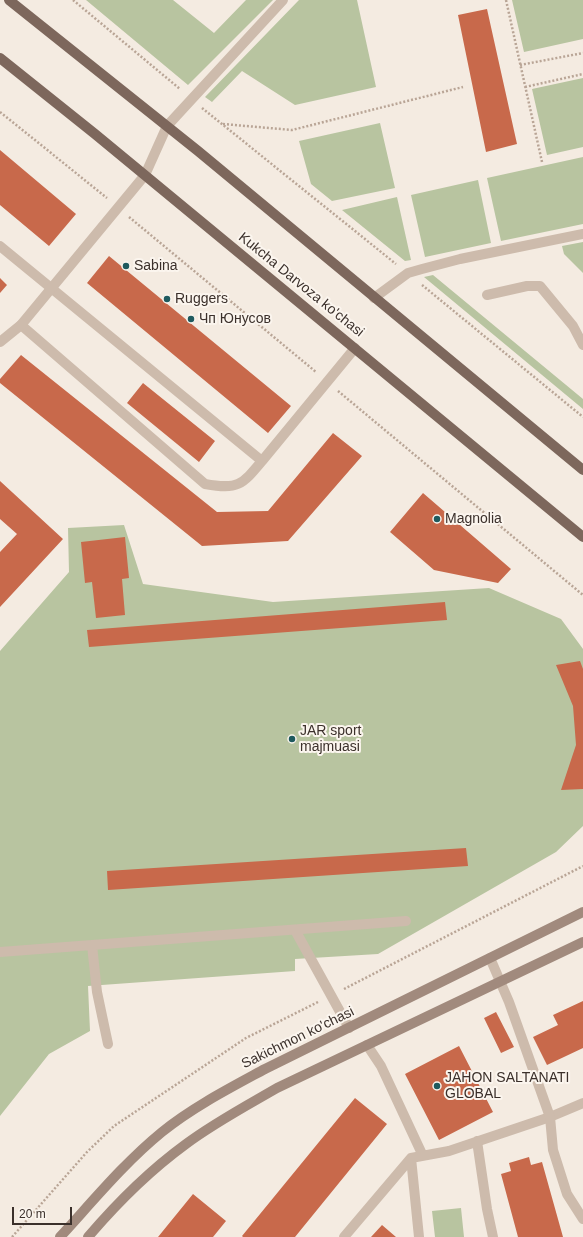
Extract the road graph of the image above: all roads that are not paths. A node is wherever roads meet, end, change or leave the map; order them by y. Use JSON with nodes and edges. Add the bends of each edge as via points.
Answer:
{"nodes":[{"id":1,"x":9,"y":0,"type":"edge"},
{"id":2,"x":283,"y":0,"type":"edge"},
{"id":3,"x":0,"y":58,"type":"edge"},
{"id":4,"x":167,"y":126,"type":"junction"},
{"id":5,"x":145,"y":175,"type":"junction"},
{"id":6,"x":583,"y":234,"type":"edge"},
{"id":7,"x":0,"y":246,"type":"edge"},
{"id":8,"x":51,"y":288,"type":"junction"},
{"id":9,"x":487,"y":295,"type":"dead end"},
{"id":10,"x":374,"y":298,"type":"junction"},
{"id":11,"x":21,"y":325,"type":"junction"},
{"id":12,"x":0,"y":342,"type":"edge"},
{"id":13,"x":583,"y":345,"type":"edge"},
{"id":14,"x":355,"y":348,"type":"junction"},
{"id":15,"x":262,"y":461,"type":"junction"},
{"id":16,"x":583,"y":470,"type":"edge"},
{"id":17,"x":583,"y":537,"type":"edge"},
{"id":18,"x":583,"y":912,"type":"edge"},
{"id":19,"x":406,"y":921,"type":"dead end"},
{"id":20,"x":295,"y":930,"type":"junction"},
{"id":21,"x":583,"y":942,"type":"edge"},
{"id":22,"x":92,"y":945,"type":"junction"},
{"id":23,"x":0,"y":952,"type":"edge"},
{"id":24,"x":490,"y":958,"type":"junction"},
{"id":25,"x":500,"y":982,"type":"junction"},
{"id":26,"x":349,"y":1028,"type":"junction"},
{"id":27,"x":108,"y":1044,"type":"dead end"},
{"id":28,"x":367,"y":1045,"type":"junction"},
{"id":29,"x":583,"y":1103,"type":"edge"},
{"id":30,"x":550,"y":1117,"type":"junction"},
{"id":31,"x":477,"y":1141,"type":"junction"},
{"id":32,"x":422,"y":1156,"type":"junction"},
{"id":33,"x":411,"y":1158,"type":"junction"},
{"id":34,"x":583,"y":1219,"type":"edge"},
{"id":35,"x":60,"y":1237,"type":"edge"},
{"id":36,"x":88,"y":1237,"type":"edge"},
{"id":37,"x":344,"y":1237,"type":"edge"},
{"id":38,"x":419,"y":1237,"type":"edge"},
{"id":39,"x":493,"y":1237,"type":"edge"}],
"edges":[{"from":1,"to":4,"type":"main road"},
{"from":2,"to":4,"type":"street"},
{"from":3,"to":5,"type":"main road","name":"Kukcha Darvoza ko'chasi"},
{"from":4,"to":5,"type":"street"},
{"from":4,"to":10,"type":"main road"},
{"from":5,"to":8,"type":"street"},
{"from":5,"to":14,"type":"main road","name":"Kukcha Darvoza ko'chasi"},
{"from":6,"to":10,"type":"street","via":[[460,259],[408,273]]},
{"from":7,"to":8,"type":"street"},
{"from":8,"to":11,"type":"street"},
{"from":8,"to":15,"type":"street"},
{"from":9,"to":13,"type":"street","via":[[527,286],[540,286],[573,326]]},
{"from":10,"to":16,"type":"main road"},
{"from":11,"to":12,"type":"street"},
{"from":11,"to":15,"type":"street","via":[[206,484],[226,488],[246,480]]},
{"from":14,"to":15,"type":"street"},
{"from":14,"to":17,"type":"main road","name":"Kukcha Darvoza ko'chasi"},
{"from":18,"to":24,"type":"main road","name":"Sakichmon ko'chasi"},
{"from":19,"to":20,"type":"street"},
{"from":20,"to":22,"type":"street"},
{"from":20,"to":26,"type":"street"},
{"from":21,"to":25,"type":"main road"},
{"from":22,"to":23,"type":"street"},
{"from":22,"to":27,"type":"street","via":[[96,992]]},
{"from":24,"to":25,"type":"street"},
{"from":24,"to":26,"type":"main road","name":"Sakichmon ko'chasi"},
{"from":25,"to":28,"type":"main road"},
{"from":25,"to":30,"type":"street"},
{"from":26,"to":35,"type":"main road","name":"Sakichmon ko'chasi","via":[[241,1082],[172,1124],[130,1161]]},
{"from":28,"to":32,"type":"street","via":[[381,1066]]},
{"from":28,"to":36,"type":"main road","via":[[277,1088],[192,1140],[144,1178]]},
{"from":29,"to":30,"type":"street"},
{"from":30,"to":31,"type":"street"},
{"from":30,"to":34,"type":"street","via":[[553,1150],[567,1194]]},
{"from":31,"to":32,"type":"street","via":[[449,1151]]},
{"from":31,"to":39,"type":"street"},
{"from":32,"to":33,"type":"street"},
{"from":33,"to":37,"type":"street"},
{"from":33,"to":38,"type":"street"}]}
